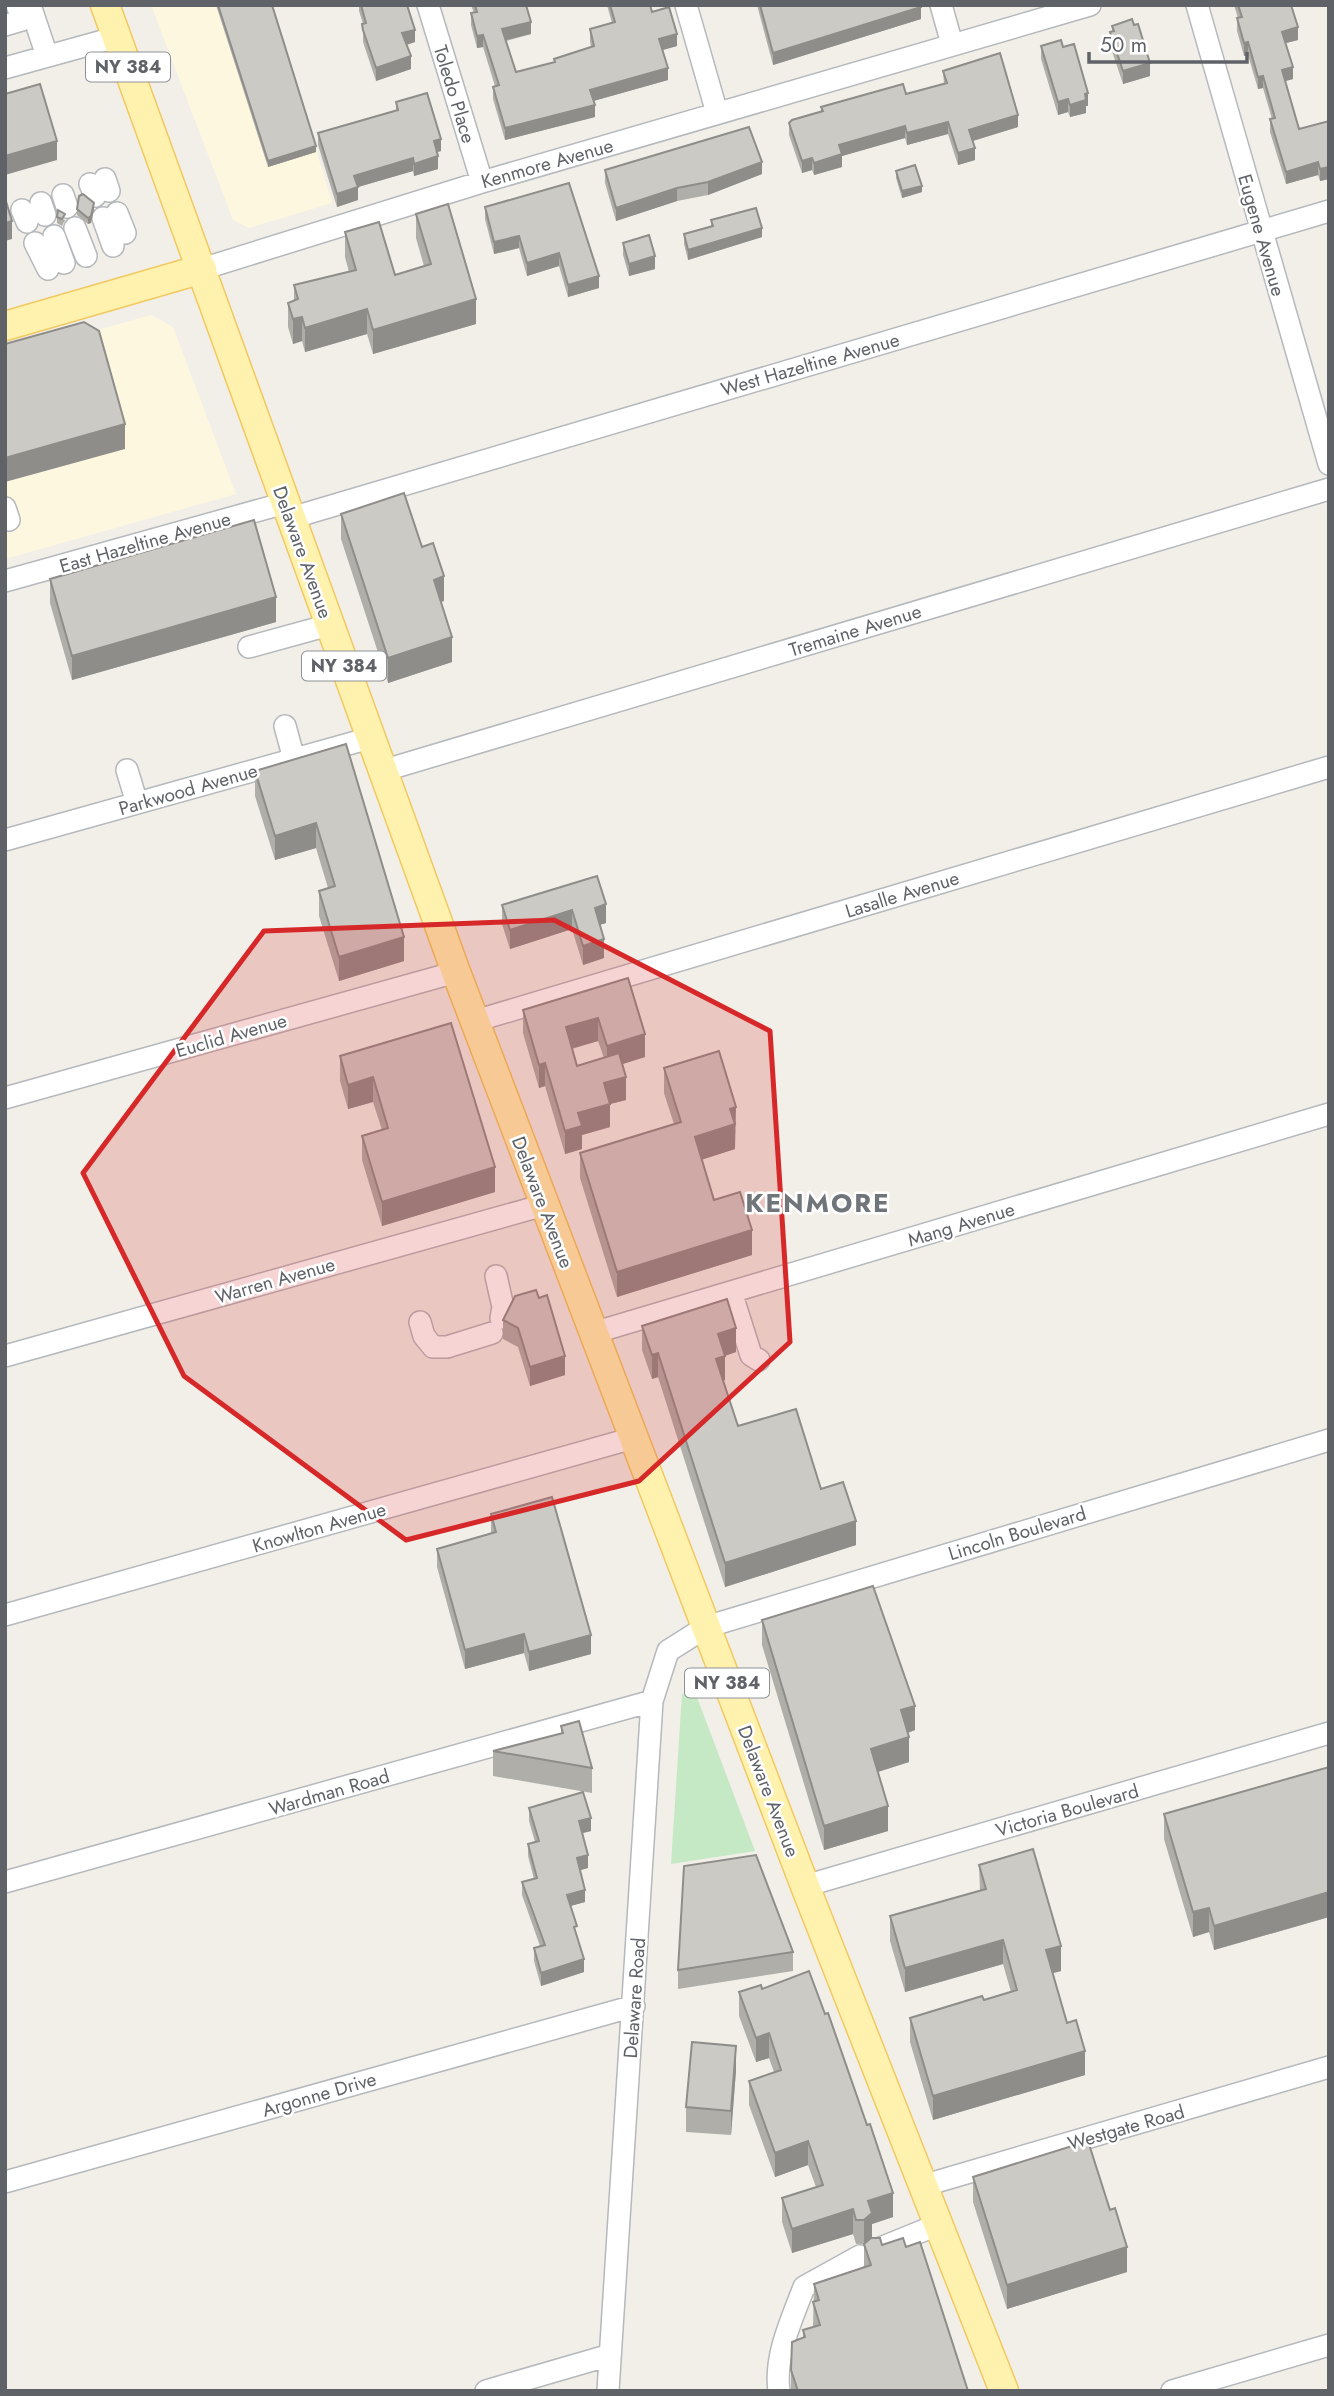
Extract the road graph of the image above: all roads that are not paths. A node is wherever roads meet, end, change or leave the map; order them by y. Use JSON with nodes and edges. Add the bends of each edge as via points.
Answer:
{"nodes":[{"id":1,"x":17,"y":5,"type":"edge"},
{"id":2,"x":30,"y":5,"type":"edge"},
{"id":3,"x":105,"y":5,"type":"edge"},
{"id":4,"x":428,"y":5,"type":"edge"},
{"id":5,"x":686,"y":5,"type":"edge"},
{"id":6,"x":941,"y":5,"type":"edge"},
{"id":7,"x":1090,"y":5,"type":"edge"},
{"id":8,"x":1197,"y":5,"type":"edge"},
{"id":9,"x":5,"y":25,"type":"edge"},
{"id":10,"x":117,"y":37,"type":"junction"},
{"id":11,"x":952,"y":44,"type":"junction"},
{"id":12,"x":47,"y":56,"type":"junction"},
{"id":13,"x":5,"y":68,"type":"edge"},
{"id":14,"x":718,"y":113,"type":"junction"},
{"id":15,"x":482,"y":182,"type":"junction"},
{"id":16,"x":1329,"y":211,"type":"edge"},
{"id":17,"x":110,"y":216,"type":"dead end"},
{"id":18,"x":75,"y":228,"type":"dead end"},
{"id":19,"x":1260,"y":232,"type":"junction"},
{"id":20,"x":44,"y":240,"type":"dead end"},
{"id":21,"x":119,"y":240,"type":"dead end"},
{"id":22,"x":86,"y":256,"type":"dead end"},
{"id":23,"x":56,"y":266,"type":"dead end"},
{"id":24,"x":202,"y":269,"type":"junction"},
{"id":25,"x":5,"y":326,"type":"edge"},
{"id":26,"x":1329,"y":464,"type":"edge"},
{"id":27,"x":1329,"y":489,"type":"edge"},
{"id":28,"x":288,"y":510,"type":"junction"},
{"id":29,"x":5,"y":581,"type":"edge"},
{"id":30,"x":329,"y":625,"type":"junction"},
{"id":31,"x":250,"y":647,"type":"dead end"},
{"id":32,"x":285,"y":726,"type":"dead end"},
{"id":33,"x":370,"y":738,"type":"junction"},
{"id":34,"x":294,"y":759,"type":"junction"},
{"id":35,"x":1329,"y":767,"type":"edge"},
{"id":36,"x":127,"y":770,"type":"dead end"},
{"id":37,"x":382,"y":771,"type":"junction"},
{"id":38,"x":137,"y":803,"type":"junction"},
{"id":39,"x":5,"y":841,"type":"edge"},
{"id":40,"x":456,"y":972,"type":"junction"},
{"id":41,"x":475,"y":1021,"type":"junction"},
{"id":42,"x":5,"y":1098,"type":"edge"},
{"id":43,"x":1329,"y":1114,"type":"edge"},
{"id":44,"x":544,"y":1205,"type":"junction"},
{"id":45,"x":496,"y":1276,"type":"dead end"},
{"id":46,"x":731,"y":1292,"type":"junction"},
{"id":47,"x":420,"y":1322,"type":"dead end"},
{"id":48,"x":593,"y":1333,"type":"junction"},
{"id":49,"x":5,"y":1356,"type":"edge"},
{"id":50,"x":759,"y":1360,"type":"dead end"},
{"id":51,"x":633,"y":1438,"type":"junction"},
{"id":52,"x":1329,"y":1440,"type":"edge"},
{"id":53,"x":5,"y":1615,"type":"edge"},
{"id":54,"x":706,"y":1627,"type":"junction"},
{"id":55,"x":652,"y":1702,"type":"junction"},
{"id":56,"x":1329,"y":1734,"type":"edge"},
{"id":57,"x":5,"y":1882,"type":"edge"},
{"id":58,"x":805,"y":1886,"type":"junction"},
{"id":59,"x":634,"y":2006,"type":"junction"},
{"id":60,"x":1329,"y":2067,"type":"edge"},
{"id":61,"x":5,"y":2182,"type":"edge"},
{"id":62,"x":922,"y":2186,"type":"junction"},
{"id":63,"x":937,"y":2225,"type":"junction"},
{"id":64,"x":1329,"y":2345,"type":"edge"},
{"id":65,"x":610,"y":2356,"type":"junction"},
{"id":66,"x":486,"y":2391,"type":"edge"},
{"id":67,"x":608,"y":2391,"type":"edge"},
{"id":68,"x":779,"y":2391,"type":"edge"},
{"id":69,"x":1004,"y":2391,"type":"edge"},
{"id":70,"x":1172,"y":2391,"type":"edge"}],
"edges":[{"from":1,"to":9,"type":"street","via":[[22,20]]},
{"from":2,"to":12,"type":"street"},
{"from":3,"to":10,"type":"main road","name":"Delaware Avenue","number":"NY 384"},
{"from":4,"to":15,"type":"street","name":"Toledo Place"},
{"from":5,"to":14,"type":"street"},
{"from":6,"to":11,"type":"street"},
{"from":7,"to":11,"type":"street","name":"Kenmore Avenue"},
{"from":8,"to":19,"type":"street","name":"Eugene Avenue"},
{"from":10,"to":12,"type":"street"},
{"from":10,"to":24,"type":"main road","name":"Delaware Avenue","number":"NY 384"},
{"from":11,"to":14,"type":"street","name":"Kenmore Avenue"},
{"from":12,"to":13,"type":"street"},
{"from":14,"to":15,"type":"street","name":"Kenmore Avenue"},
{"from":15,"to":24,"type":"street","name":"Kenmore Avenue"},
{"from":16,"to":19,"type":"street","name":"West Hazeltine Avenue"},
{"from":17,"to":21,"type":"street"},
{"from":18,"to":22,"type":"street"},
{"from":19,"to":26,"type":"street","name":"Eugene Avenue"},
{"from":19,"to":28,"type":"street","name":"West Hazeltine Avenue"},
{"from":20,"to":23,"type":"street"},
{"from":24,"to":25,"type":"main road","name":"Kenmore Avenue"},
{"from":24,"to":28,"type":"main road","name":"Delaware Avenue","number":"NY 384"},
{"from":27,"to":37,"type":"street","name":"Tremaine Avenue"},
{"from":28,"to":29,"type":"street","name":"East Hazeltine Avenue"},
{"from":28,"to":30,"type":"main road","name":"Delaware Avenue","number":"NY 384"},
{"from":30,"to":31,"type":"street"},
{"from":30,"to":33,"type":"main road","name":"Delaware Avenue","number":"NY 384"},
{"from":32,"to":34,"type":"street"},
{"from":33,"to":34,"type":"street","name":"Parkwood Avenue"},
{"from":33,"to":37,"type":"main road","name":"Delaware Avenue","number":"NY 384"},
{"from":34,"to":38,"type":"street","name":"Parkwood Avenue"},
{"from":35,"to":41,"type":"street","name":"Lasalle Avenue"},
{"from":36,"to":38,"type":"street"},
{"from":37,"to":40,"type":"main road","name":"Delaware Avenue","number":"NY 384"},
{"from":38,"to":39,"type":"street","name":"Parkwood Avenue"},
{"from":40,"to":41,"type":"main road","name":"Delaware Avenue","number":"NY 384"},
{"from":40,"to":42,"type":"street","name":"Euclid Avenue"},
{"from":41,"to":44,"type":"main road","name":"Delaware Avenue","number":"NY 384"},
{"from":43,"to":46,"type":"street","name":"Mang Avenue"},
{"from":44,"to":48,"type":"main road","name":"Delaware Avenue","number":"NY 384"},
{"from":44,"to":49,"type":"street","name":"Warren Avenue"},
{"from":45,"to":47,"type":"street","via":[[503,1307],[497,1326],[447,1347],[433,1347]]},
{"from":46,"to":48,"type":"street","name":"Mang Avenue"},
{"from":46,"to":50,"type":"street","via":[[751,1355]]},
{"from":48,"to":51,"type":"main road","name":"Delaware Avenue","number":"NY 384"},
{"from":51,"to":53,"type":"street","name":"Knowlton Avenue"},
{"from":51,"to":54,"type":"main road","name":"Delaware Avenue","number":"NY 384"},
{"from":52,"to":54,"type":"street","name":"Lincoln Boulevard"},
{"from":54,"to":55,"type":"street","name":"Delaware Road","via":[[668,1651]]},
{"from":54,"to":58,"type":"main road","name":"Delaware Avenue","number":"NY 384"},
{"from":55,"to":57,"type":"street","name":"Wardman Road"},
{"from":55,"to":59,"type":"street","name":"Delaware Road"},
{"from":56,"to":58,"type":"street","name":"Victoria Boulevard"},
{"from":58,"to":62,"type":"main road","name":"Delaware Avenue","number":"NY 384"},
{"from":59,"to":61,"type":"street","name":"Argonne Drive"},
{"from":59,"to":65,"type":"street","name":"Delaware Road"},
{"from":60,"to":62,"type":"street","name":"Westgate Road"},
{"from":62,"to":63,"type":"main road","name":"Delaware Avenue","number":"NY 384"},
{"from":63,"to":68,"type":"street","via":[[867,2253],[804,2287],[786,2334],[777,2378]]},
{"from":63,"to":69,"type":"main road","name":"Delaware Avenue","number":"NY 384"},
{"from":64,"to":70,"type":"street"},
{"from":65,"to":66,"type":"street"},
{"from":65,"to":67,"type":"street","name":"Delaware Road"}]}
